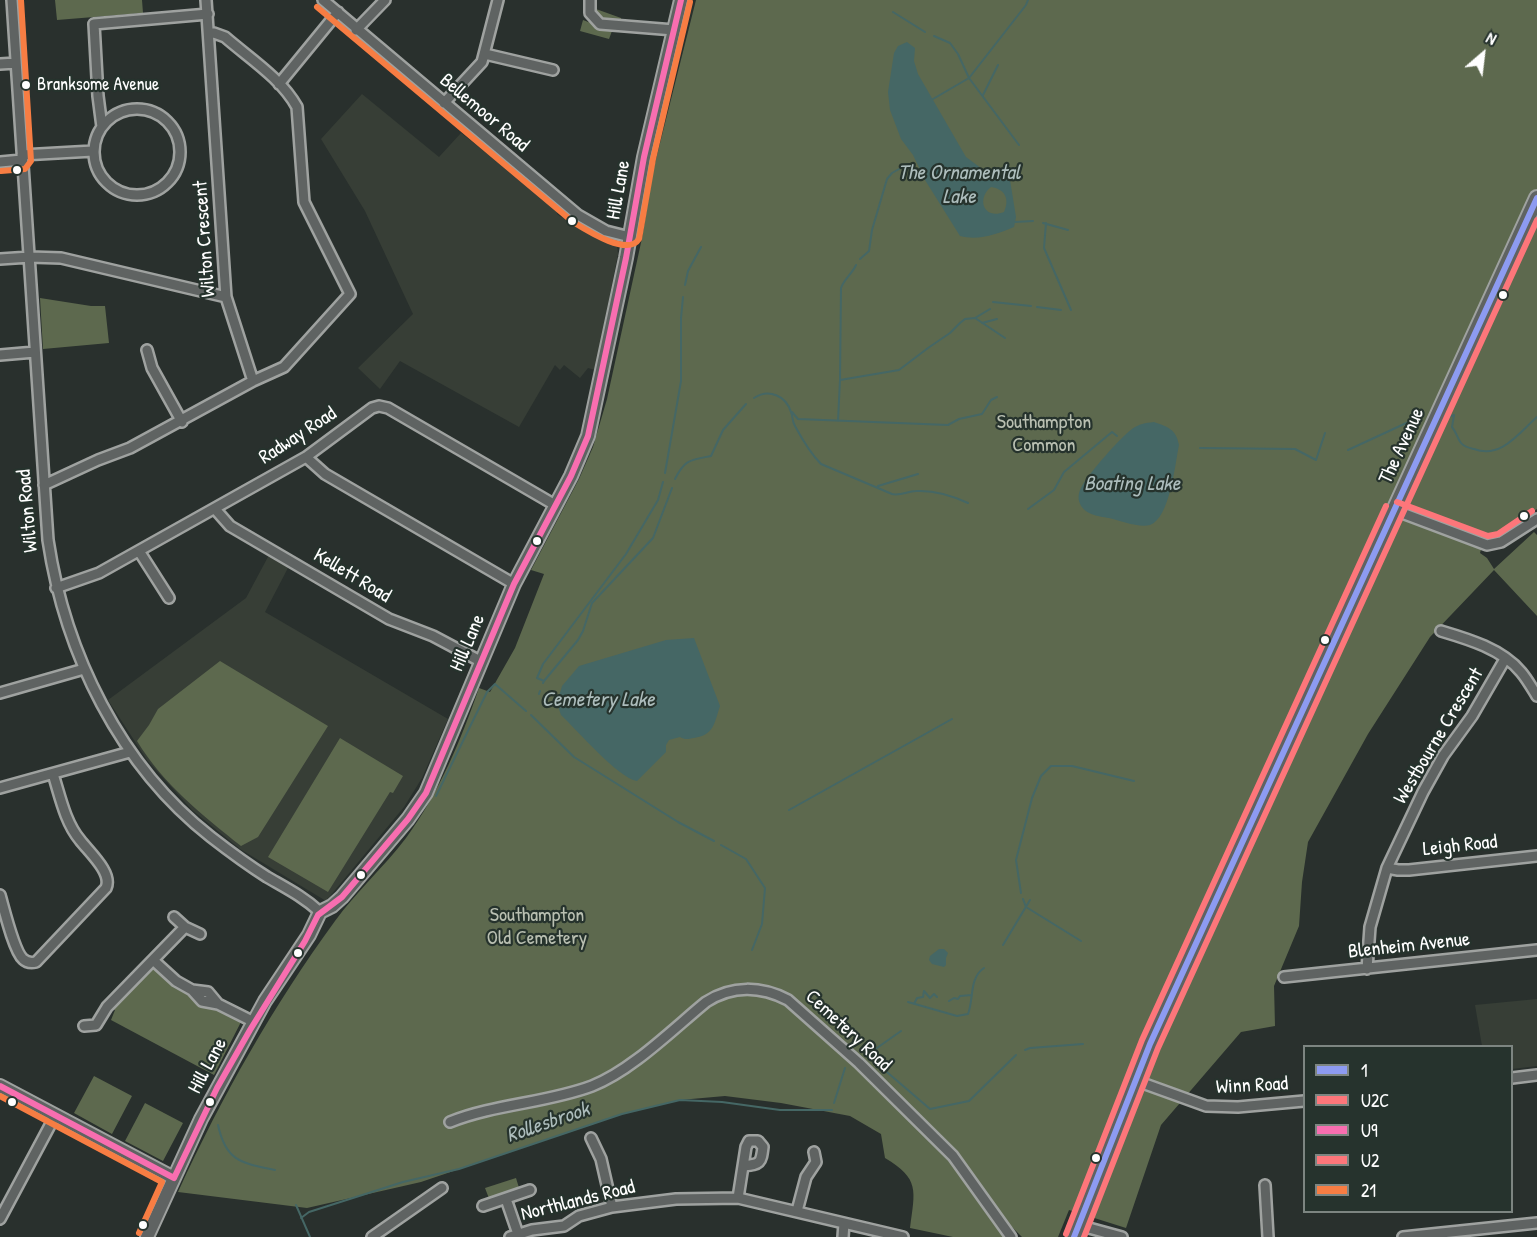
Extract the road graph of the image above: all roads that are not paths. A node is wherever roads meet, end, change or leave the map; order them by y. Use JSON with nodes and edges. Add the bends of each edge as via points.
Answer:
{"nodes":[{"id":1,"x":12,"y":0,"type":"edge"},
{"id":2,"x":206,"y":0,"type":"edge"},
{"id":3,"x":323,"y":0,"type":"edge"},
{"id":4,"x":386,"y":0,"type":"edge"},
{"id":5,"x":498,"y":0,"type":"edge"},
{"id":6,"x":590,"y":0,"type":"edge"},
{"id":7,"x":681,"y":0,"type":"edge"},
{"id":8,"x":338,"y":12,"type":"junction"},
{"id":9,"x":208,"y":14,"type":"junction"},
{"id":10,"x":356,"y":30,"type":"junction"},
{"id":11,"x":674,"y":30,"type":"junction"},
{"id":12,"x":209,"y":34,"type":"junction"},
{"id":13,"x":485,"y":54,"type":"junction"},
{"id":14,"x":16,"y":63,"type":"junction"},
{"id":15,"x":0,"y":64,"type":"edge"},
{"id":16,"x":553,"y":70,"type":"dead end"},
{"id":17,"x":279,"y":84,"type":"junction"},
{"id":18,"x":444,"y":103,"type":"junction"},
{"id":19,"x":102,"y":127,"type":"junction"},
{"id":20,"x":93,"y":151,"type":"junction"},
{"id":21,"x":22,"y":158,"type":"junction"},
{"id":22,"x":0,"y":162,"type":"edge"},
{"id":23,"x":1537,"y":198,"type":"edge"},
{"id":24,"x":630,"y":237,"type":"junction"},
{"id":25,"x":30,"y":257,"type":"junction"},
{"id":26,"x":0,"y":259,"type":"edge"},
{"id":27,"x":226,"y":297,"type":"junction"},
{"id":28,"x":35,"y":352,"type":"junction"},
{"id":29,"x":150,"y":354,"type":"dead end"},
{"id":30,"x":0,"y":355,"type":"edge"},
{"id":31,"x":253,"y":381,"type":"junction"},
{"id":32,"x":182,"y":422,"type":"junction"},
{"id":33,"x":306,"y":457,"type":"junction"},
{"id":34,"x":44,"y":485,"type":"junction"},
{"id":35,"x":555,"y":505,"type":"junction"},
{"id":36,"x":215,"y":509,"type":"junction"},
{"id":37,"x":1394,"y":510,"type":"junction"},
{"id":38,"x":1537,"y":519,"type":"edge"},
{"id":39,"x":139,"y":551,"type":"junction"},
{"id":40,"x":514,"y":584,"type":"junction"},
{"id":41,"x":56,"y":588,"type":"junction"},
{"id":42,"x":169,"y":598,"type":"dead end"},
{"id":43,"x":1441,"y":632,"type":"dead end"},
{"id":44,"x":1505,"y":659,"type":"junction"},
{"id":45,"x":480,"y":661,"type":"junction"},
{"id":46,"x":84,"y":669,"type":"junction"},
{"id":47,"x":0,"y":693,"type":"edge"},
{"id":48,"x":1537,"y":696,"type":"edge"},
{"id":49,"x":130,"y":752,"type":"junction"},
{"id":50,"x":53,"y":774,"type":"junction"},
{"id":51,"x":0,"y":788,"type":"edge"},
{"id":52,"x":1537,"y":856,"type":"edge"},
{"id":53,"x":1387,"y":868,"type":"junction"},
{"id":54,"x":0,"y":896,"type":"edge"},
{"id":55,"x":320,"y":912,"type":"junction"},
{"id":56,"x":174,"y":917,"type":"dead end"},
{"id":57,"x":185,"y":927,"type":"junction"},
{"id":58,"x":200,"y":934,"type":"dead end"},
{"id":59,"x":1537,"y":950,"type":"edge"},
{"id":60,"x":153,"y":960,"type":"junction"},
{"id":61,"x":1367,"y":969,"type":"junction"},
{"id":62,"x":1284,"y":977,"type":"dead end"},
{"id":63,"x":254,"y":1022,"type":"junction"},
{"id":64,"x":84,"y":1026,"type":"dead end"},
{"id":65,"x":1537,"y":1075,"type":"edge"},
{"id":66,"x":1513,"y":1078,"type":"edge"},
{"id":67,"x":1134,"y":1080,"type":"junction"},
{"id":68,"x":0,"y":1086,"type":"edge"},
{"id":69,"x":1303,"y":1101,"type":"edge"},
{"id":70,"x":55,"y":1116,"type":"junction"},
{"id":71,"x":450,"y":1122,"type":"dead end"},
{"id":72,"x":591,"y":1146,"type":"dead end"},
{"id":73,"x":826,"y":1162,"type":"dead end"},
{"id":74,"x":744,"y":1166,"type":"dead end"},
{"id":75,"x":174,"y":1178,"type":"junction"},
{"id":76,"x":426,"y":1185,"type":"dead end"},
{"id":77,"x":1265,"y":1185,"type":"dead end"},
{"id":78,"x":442,"y":1188,"type":"dead end"},
{"id":79,"x":530,"y":1190,"type":"dead end"},
{"id":80,"x":433,"y":1194,"type":"junction"},
{"id":81,"x":1277,"y":1197,"type":"dead end"},
{"id":82,"x":738,"y":1198,"type":"junction"},
{"id":83,"x":1266,"y":1198,"type":"junction"},
{"id":84,"x":506,"y":1199,"type":"junction"},
{"id":85,"x":483,"y":1206,"type":"dead end"},
{"id":86,"x":612,"y":1207,"type":"junction"},
{"id":87,"x":797,"y":1212,"type":"junction"},
{"id":88,"x":0,"y":1219,"type":"edge"},
{"id":89,"x":844,"y":1223,"type":"junction"},
{"id":90,"x":1537,"y":1223,"type":"edge"},
{"id":91,"x":564,"y":1226,"type":"junction"},
{"id":92,"x":1076,"y":1231,"type":"edge"},
{"id":93,"x":514,"y":1235,"type":"edge"},
{"id":94,"x":147,"y":1237,"type":"edge"},
{"id":95,"x":372,"y":1237,"type":"edge"},
{"id":96,"x":568,"y":1237,"type":"edge"},
{"id":97,"x":843,"y":1237,"type":"edge"},
{"id":98,"x":903,"y":1237,"type":"edge"},
{"id":99,"x":1011,"y":1237,"type":"edge"},
{"id":100,"x":1122,"y":1237,"type":"edge"},
{"id":101,"x":1268,"y":1237,"type":"edge"},
{"id":102,"x":1403,"y":1237,"type":"edge"}],
"edges":[{"from":1,"to":14,"type":"street","name":"Wilton Road"},
{"from":2,"to":9,"type":"street","name":"Wilton Crescent"},
{"from":3,"to":8,"type":"street","name":"Bellemoor Road"},
{"from":4,"to":10,"type":"street"},
{"from":5,"to":13,"type":"street"},
{"from":6,"to":11,"type":"street","via":[[590,13],[600,24]]},
{"from":7,"to":11,"type":"street","name":"Hill Lane"},
{"from":8,"to":10,"type":"street","name":"Bellemoor Road"},
{"from":8,"to":17,"type":"street"},
{"from":9,"to":12,"type":"street","name":"Wilton Crescent"},
{"from":9,"to":19,"type":"street","via":[[94,24]]},
{"from":10,"to":18,"type":"street","name":"Bellemoor Road"},
{"from":11,"to":24,"type":"street","name":"Hill Lane"},
{"from":12,"to":17,"type":"street","via":[[225,37]]},
{"from":12,"to":27,"type":"street","name":"Wilton Crescent"},
{"from":13,"to":16,"type":"street"},
{"from":13,"to":18,"type":"street","via":[[477,70]]},
{"from":14,"to":15,"type":"street"},
{"from":14,"to":21,"type":"street","name":"Wilton Road"},
{"from":17,"to":31,"type":"street","via":[[297,107],[304,202],[350,294],[284,367]]},
{"from":18,"to":24,"type":"street","name":"Bellemoor Road","via":[[588,222]]},
{"from":19,"to":20,"type":"street"},
{"from":19,"to":20,"type":"street","via":[[127,111],[156,114],[176,135],[178,164],[172,178],[161,188],[132,195],[106,182]]},
{"from":20,"to":21,"type":"street"},
{"from":21,"to":22,"type":"street"},
{"from":21,"to":25,"type":"street","name":"Wilton Road"},
{"from":23,"to":37,"type":"main road","name":"The Avenue"},
{"from":24,"to":35,"type":"street","name":"Hill Lane","via":[[590,430]]},
{"from":25,"to":26,"type":"street"},
{"from":25,"to":27,"type":"street","via":[[71,260]]},
{"from":25,"to":28,"type":"street","name":"Wilton Road"},
{"from":27,"to":31,"type":"street","name":"Wilton Crescent"},
{"from":28,"to":30,"type":"street"},
{"from":28,"to":34,"type":"street","name":"Wilton Road"},
{"from":29,"to":32,"type":"street","via":[[152,368]]},
{"from":31,"to":32,"type":"street"},
{"from":32,"to":34,"type":"street"},
{"from":33,"to":35,"type":"street","name":"Radway Road","via":[[372,408],[383,407]]},
{"from":33,"to":36,"type":"street","name":"Radway Road"},
{"from":33,"to":40,"type":"street","via":[[326,474]]},
{"from":34,"to":41,"type":"street","name":"Wilton Road"},
{"from":35,"to":40,"type":"street","name":"Hill Lane"},
{"from":36,"to":39,"type":"street","name":"Radway Road"},
{"from":36,"to":45,"type":"street","name":"Kellett Road","via":[[236,530],[389,619],[433,636]]},
{"from":37,"to":38,"type":"street","via":[[1487,545],[1501,542]]},
{"from":37,"to":67,"type":"main road","name":"The Avenue"},
{"from":39,"to":41,"type":"street","name":"Radway Road","via":[[99,573]]},
{"from":39,"to":42,"type":"street"},
{"from":40,"to":45,"type":"street","name":"Hill Lane"},
{"from":41,"to":46,"type":"street","name":"Wilton Road"},
{"from":43,"to":44,"type":"street","via":[[1479,644]]},
{"from":44,"to":48,"type":"street","via":[[1522,672]]},
{"from":44,"to":53,"type":"street","name":"Westbourne Crescent","via":[[1438,765]]},
{"from":45,"to":55,"type":"street","name":"Hill Lane","via":[[419,804],[342,897]]},
{"from":46,"to":47,"type":"street"},
{"from":46,"to":49,"type":"street","name":"Wilton Road"},
{"from":49,"to":50,"type":"street"},
{"from":49,"to":55,"type":"street","name":"Wilton Road","via":[[171,800],[209,836]]},
{"from":50,"to":51,"type":"street"},
{"from":50,"to":54,"type":"street","via":[[71,828],[106,874],[108,884],[32,963],[18,954]]},
{"from":52,"to":53,"type":"street","name":"Leigh Road","via":[[1409,870]]},
{"from":53,"to":61,"type":"street","name":"Westbourne Crescent","via":[[1370,927]]},
{"from":55,"to":63,"type":"street","name":"Hill Lane"},
{"from":56,"to":57,"type":"street"},
{"from":57,"to":58,"type":"street"},
{"from":57,"to":60,"type":"street"},
{"from":59,"to":61,"type":"street","name":"Blenheim Avenue"},
{"from":60,"to":63,"type":"street","via":[[202,1001],[218,1004]]},
{"from":60,"to":64,"type":"street","via":[[107,1006],[102,1026]]},
{"from":61,"to":62,"type":"street","name":"Blenheim Avenue"},
{"from":63,"to":75,"type":"street","name":"Hill Lane"},
{"from":65,"to":66,"type":"street"},
{"from":67,"to":69,"type":"street","name":"Winn Road","via":[[1206,1106]]},
{"from":67,"to":92,"type":"main road","name":"The Avenue"},
{"from":68,"to":70,"type":"street"},
{"from":70,"to":75,"type":"street"},
{"from":70,"to":88,"type":"street"},
{"from":71,"to":99,"type":"street","name":"Cemetery Road","via":[[592,1086],[628,1066],[719,993],[734,989],[776,993],[859,1063],[953,1156]]},
{"from":72,"to":86,"type":"street","via":[[601,1159]]},
{"from":73,"to":87,"type":"street","via":[[815,1157]]},
{"from":74,"to":82,"type":"street"},
{"from":75,"to":94,"type":"street","name":"Hill Lane"},
{"from":76,"to":80,"type":"street"},
{"from":77,"to":83,"type":"street"},
{"from":78,"to":80,"type":"street"},
{"from":79,"to":84,"type":"street"},
{"from":80,"to":95,"type":"street"},
{"from":81,"to":83,"type":"street"},
{"from":82,"to":86,"type":"street","name":"Northlands Road","via":[[676,1199]]},
{"from":82,"to":87,"type":"street","name":"Northlands Road"},
{"from":83,"to":101,"type":"street"},
{"from":84,"to":85,"type":"street"},
{"from":84,"to":93,"type":"street"},
{"from":86,"to":91,"type":"street","name":"Northlands Road","via":[[579,1216]]},
{"from":87,"to":89,"type":"street","name":"Northlands Road"},
{"from":89,"to":97,"type":"street"},
{"from":89,"to":98,"type":"street","name":"Northlands Road"},
{"from":90,"to":102,"type":"street"},
{"from":91,"to":93,"type":"street","name":"Northlands Road"},
{"from":91,"to":96,"type":"street"},
{"from":92,"to":100,"type":"street"}]}
